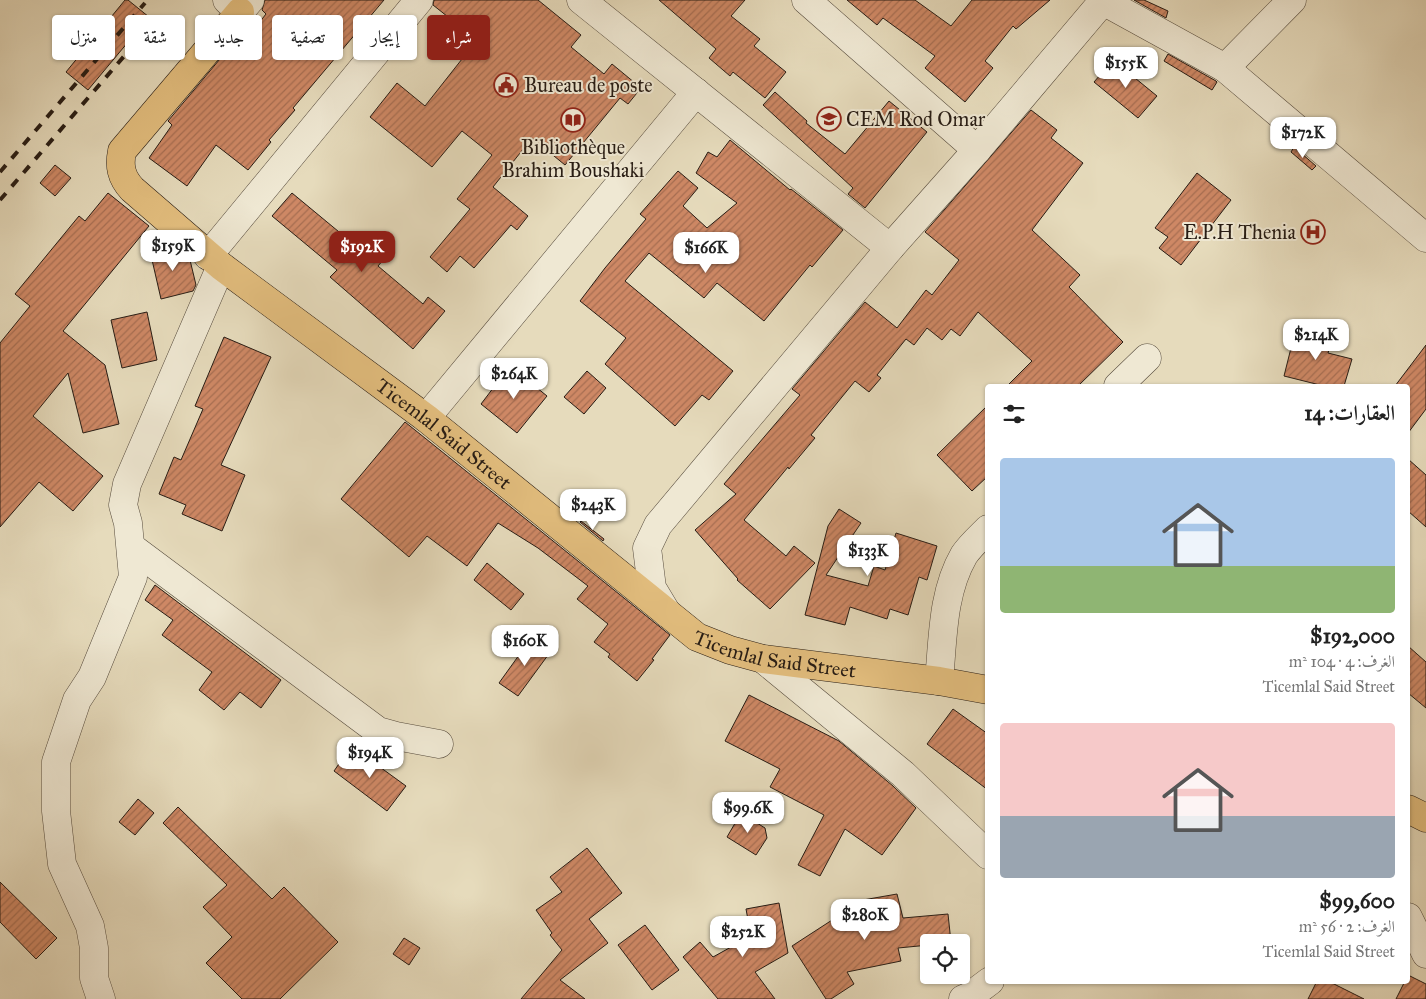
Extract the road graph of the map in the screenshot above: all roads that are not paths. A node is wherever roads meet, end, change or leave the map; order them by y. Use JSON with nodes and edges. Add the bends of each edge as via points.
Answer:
{"nodes":[{"id":1,"x":419,"y":0,"type":"edge"},
{"id":2,"x":581,"y":0,"type":"edge"},
{"id":3,"x":806,"y":0,"type":"edge"},
{"id":4,"x":1103,"y":0,"type":"edge"},
{"id":5,"x":1292,"y":0,"type":"edge"},
{"id":6,"x":239,"y":4,"type":"edge"},
{"id":7,"x":1225,"y":68,"type":"junction"},
{"id":8,"x":696,"y":92,"type":"junction"},
{"id":9,"x":977,"y":150,"type":"junction"},
{"id":10,"x":1426,"y":238,"type":"edge"},
{"id":11,"x":890,"y":248,"type":"junction"},
{"id":12,"x":215,"y":261,"type":"junction"},
{"id":13,"x":1146,"y":358,"type":"dead end"},
{"id":14,"x":1120,"y":384,"type":"edge"},
{"id":15,"x":426,"y":418,"type":"junction"},
{"id":16,"x":985,"y":532,"type":"edge"},
{"id":17,"x":131,"y":547,"type":"junction"},
{"id":18,"x":668,"y":613,"type":"junction"},
{"id":19,"x":763,"y":659,"type":"junction"},
{"id":20,"x":939,"y":681,"type":"junction"},
{"id":21,"x":985,"y":689,"type":"edge"},
{"id":22,"x":439,"y":744,"type":"dead end"},
{"id":23,"x":1410,"y":810,"type":"edge"},
{"id":24,"x":1426,"y":818,"type":"edge"},
{"id":25,"x":985,"y":852,"type":"edge"},
{"id":26,"x":1410,"y":920,"type":"edge"},
{"id":27,"x":1426,"y":954,"type":"edge"},
{"id":28,"x":986,"y":984,"type":"edge"},
{"id":29,"x":101,"y":999,"type":"edge"},
{"id":30,"x":963,"y":999,"type":"edge"}],
"edges":[{"from":1,"to":12,"type":"street"},
{"from":2,"to":8,"type":"street"},
{"from":3,"to":9,"type":"street"},
{"from":4,"to":7,"type":"street"},
{"from":4,"to":9,"type":"street"},
{"from":5,"to":7,"type":"street"},
{"from":6,"to":12,"type":"main road","name":"Ticemlal Said Street","via":[[122,151],[120,161],[121,172],[132,189]]},
{"from":7,"to":10,"type":"street"},
{"from":8,"to":11,"type":"street"},
{"from":8,"to":15,"type":"street"},
{"from":9,"to":11,"type":"street"},
{"from":11,"to":18,"type":"street","via":[[658,525],[647,548],[652,588]]},
{"from":12,"to":15,"type":"main road","name":"Ticemlal Said Street"},
{"from":12,"to":17,"type":"street","via":[[127,484],[123,505]]},
{"from":13,"to":14,"type":"street"},
{"from":15,"to":18,"type":"main road","name":"Ticemlal Said Street"},
{"from":16,"to":20,"type":"street","via":[[965,555],[945,606]]},
{"from":17,"to":22,"type":"street","via":[[378,731]]},
{"from":17,"to":29,"type":"street","via":[[133,577],[92,677],[77,700],[56,762],[56,811],[62,864],[90,926],[94,978]]},
{"from":18,"to":19,"type":"main road","name":"Ticemlal Said Street","via":[[698,636],[730,650]]},
{"from":19,"to":20,"type":"main road","name":"Ticemlal Said Street"},
{"from":19,"to":25,"type":"street","via":[[903,774]]},
{"from":20,"to":21,"type":"main road","name":"Ticemlal Said Street"},
{"from":23,"to":24,"type":"main road"},
{"from":26,"to":27,"type":"street"},
{"from":28,"to":30,"type":"street"}]}
